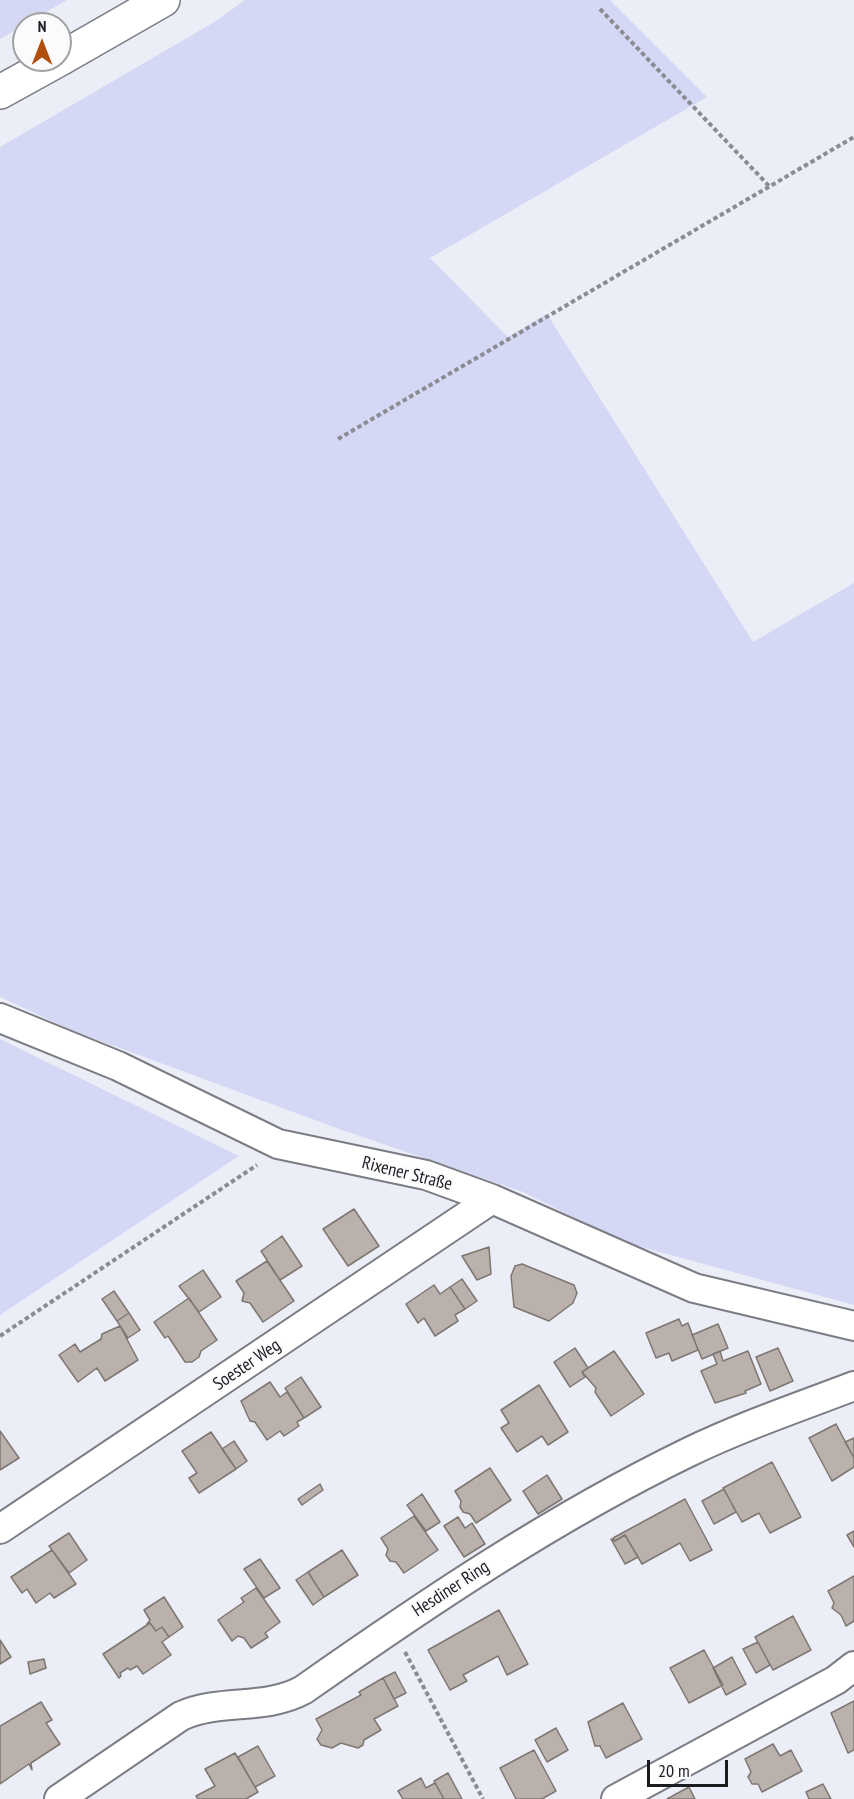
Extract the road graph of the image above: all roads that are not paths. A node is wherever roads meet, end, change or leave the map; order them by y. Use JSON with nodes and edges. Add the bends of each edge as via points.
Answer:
{"nodes":[{"id":1,"x":163,"y":0,"type":"edge"},
{"id":2,"x":72,"y":52,"type":"edge"},
{"id":3,"x":36,"y":72,"type":"edge"},
{"id":4,"x":0,"y":92,"type":"edge"},
{"id":5,"x":0,"y":1018,"type":"edge"},
{"id":6,"x":492,"y":1199,"type":"junction"},
{"id":7,"x":854,"y":1326,"type":"edge"},
{"id":8,"x":854,"y":1386,"type":"edge"},
{"id":9,"x":0,"y":1529,"type":"edge"},
{"id":10,"x":854,"y":1666,"type":"edge"},
{"id":11,"x":60,"y":1799,"type":"edge"},
{"id":12,"x":616,"y":1799,"type":"edge"}],
"edges":[{"from":1,"to":2,"type":"main road"},
{"from":3,"to":4,"type":"main road"},
{"from":5,"to":6,"type":"street","name":"Rixener Straße","via":[[118,1066],[278,1143],[426,1175]]},
{"from":6,"to":7,"type":"street","name":"Rixener Straße","via":[[694,1288]]},
{"from":6,"to":9,"type":"street","name":"Soester Weg"},
{"from":8,"to":11,"type":"street","name":"Hesdiner Ring","via":[[728,1434],[640,1477],[484,1567],[288,1698],[263,1704],[206,1707],[181,1716]]},
{"from":10,"to":12,"type":"street","via":[[836,1680]]}]}
